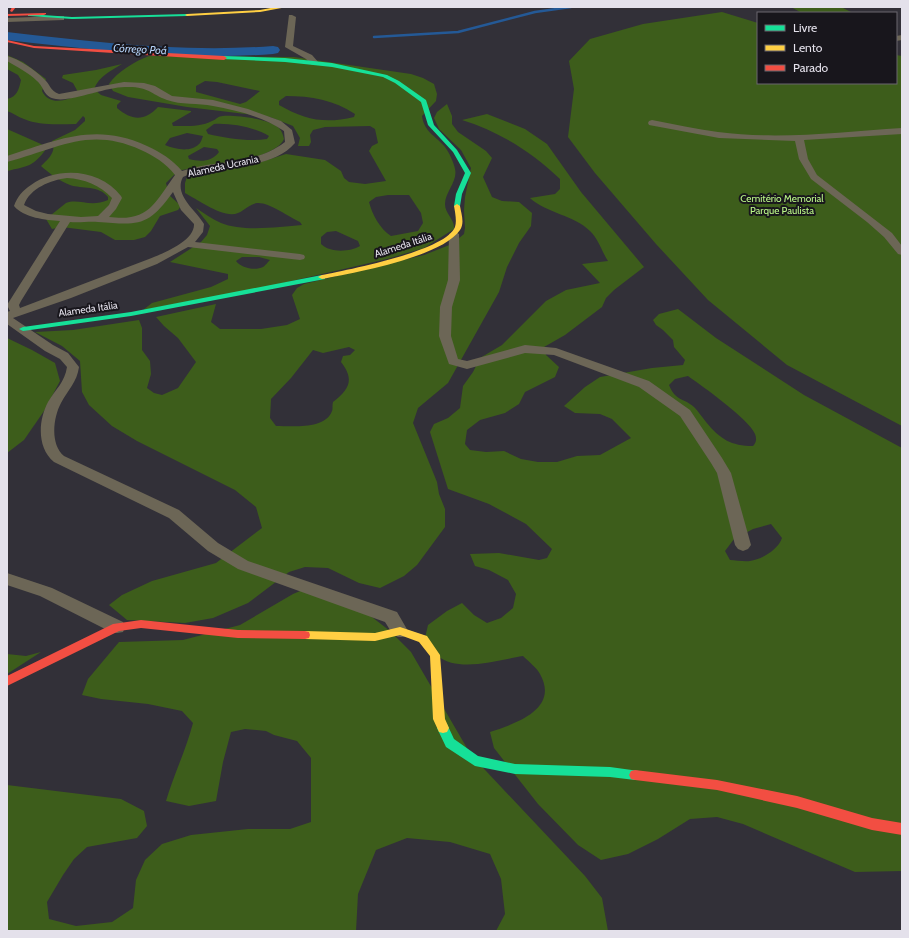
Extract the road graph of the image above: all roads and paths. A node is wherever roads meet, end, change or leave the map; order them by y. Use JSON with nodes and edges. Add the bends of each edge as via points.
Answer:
{"nodes":[{"id":1,"x":194,"y":7,"type":"edge"},
{"id":2,"x":245,"y":7,"type":"edge"},
{"id":3,"x":286,"y":7,"type":"edge"},
{"id":4,"x":30,"y":15,"type":"junction"},
{"id":5,"x":10,"y":17,"type":"edge"},
{"id":6,"x":292,"y":17,"type":"dead end"},
{"id":7,"x":72,"y":18,"type":"junction"},
{"id":8,"x":7,"y":41,"type":"edge"},
{"id":9,"x":7,"y":58,"type":"edge"},
{"id":10,"x":315,"y":63,"type":"junction"},
{"id":11,"x":652,"y":124,"type":"dead end"},
{"id":12,"x":902,"y":125,"type":"edge"},
{"id":13,"x":902,"y":131,"type":"edge"},
{"id":14,"x":866,"y":132,"type":"junction"},
{"id":15,"x":799,"y":138,"type":"junction"},
{"id":16,"x":7,"y":159,"type":"edge"},
{"id":17,"x":178,"y":178,"type":"junction"},
{"id":18,"x":67,"y":219,"type":"junction"},
{"id":19,"x":100,"y":219,"type":"junction"},
{"id":20,"x":454,"y":234,"type":"junction"},
{"id":21,"x":186,"y":244,"type":"junction"},
{"id":22,"x":902,"y":252,"type":"edge"},
{"id":23,"x":300,"y":257,"type":"dead end"},
{"id":24,"x":10,"y":316,"type":"edge"},
{"id":25,"x":23,"y":329,"type":"junction"},
{"id":26,"x":743,"y":545,"type":"dead end"},
{"id":27,"x":7,"y":579,"type":"edge"},
{"id":28,"x":117,"y":627,"type":"junction"},
{"id":29,"x":400,"y":631,"type":"junction"},
{"id":30,"x":7,"y":681,"type":"edge"},
{"id":31,"x":902,"y":829,"type":"edge"}],
"edges":[{"from":1,"to":5,"type":"main road"},
{"from":2,"to":4,"type":"main road"},
{"from":3,"to":7,"type":"main road","via":[[231,13]]},
{"from":4,"to":5,"type":"main road"},
{"from":4,"to":7,"type":"main road"},
{"from":5,"to":7,"type":"street"},
{"from":6,"to":10,"type":"street","via":[[289,47]]},
{"from":8,"to":10,"type":"main road","via":[[34,47],[217,54]]},
{"from":9,"to":17,"type":"street","name":"Alameda Ucrania","via":[[23,66],[42,81],[47,90],[58,97],[124,84],[144,85],[170,98],[213,103],[245,111],[278,123],[288,130],[290,143],[273,154],[200,170]]},
{"from":10,"to":20,"type":"main road","via":[[385,76],[424,101],[431,125],[455,151],[468,173],[459,194],[457,203],[460,225]]},
{"from":11,"to":15,"type":"street","via":[[746,138]]},
{"from":12,"to":14,"type":"street"},
{"from":13,"to":14,"type":"street"},
{"from":14,"to":15,"type":"street"},
{"from":15,"to":22,"type":"street","via":[[800,152],[814,177],[869,219],[890,237]]},
{"from":16,"to":17,"type":"street","via":[[71,140],[112,137],[129,141],[161,156],[173,166]]},
{"from":17,"to":19,"type":"street","via":[[144,217],[135,221],[119,222]]},
{"from":17,"to":21,"type":"street","name":"Alameda Ucrania","via":[[177,190],[181,202],[199,223],[196,235]]},
{"from":18,"to":19,"type":"street"},
{"from":18,"to":19,"type":"street","via":[[25,210],[19,206],[21,200],[36,185],[57,175],[72,174],[86,177],[112,191],[117,198],[110,211]]},
{"from":18,"to":24,"type":"street","via":[[15,301]]},
{"from":20,"to":25,"type":"main road","name":"Alameda Itália","via":[[438,245],[363,269],[131,314]]},
{"from":20,"to":26,"type":"street","via":[[454,280],[446,307],[445,336],[453,361],[467,365],[525,349],[556,352],[644,384],[684,413],[717,461],[724,473]]},
{"from":21,"to":23,"type":"street"},
{"from":21,"to":24,"type":"street","name":"Alameda Ucrania","via":[[153,261],[70,295]]},
{"from":24,"to":25,"type":"street"},
{"from":25,"to":29,"type":"street","via":[[64,356],[73,367],[72,377],[52,407],[48,421],[48,440],[51,452],[55,456],[174,514],[213,547],[243,565],[392,617]]},
{"from":27,"to":28,"type":"street","via":[[46,592]]},
{"from":28,"to":29,"type":"main road","via":[[141,624],[238,634],[375,637]]},
{"from":28,"to":30,"type":"main road"},
{"from":29,"to":31,"type":"main road","via":[[423,638],[435,656],[439,719],[450,743],[475,761],[516,770],[610,772],[717,785],[796,802],[872,824]]}]}
